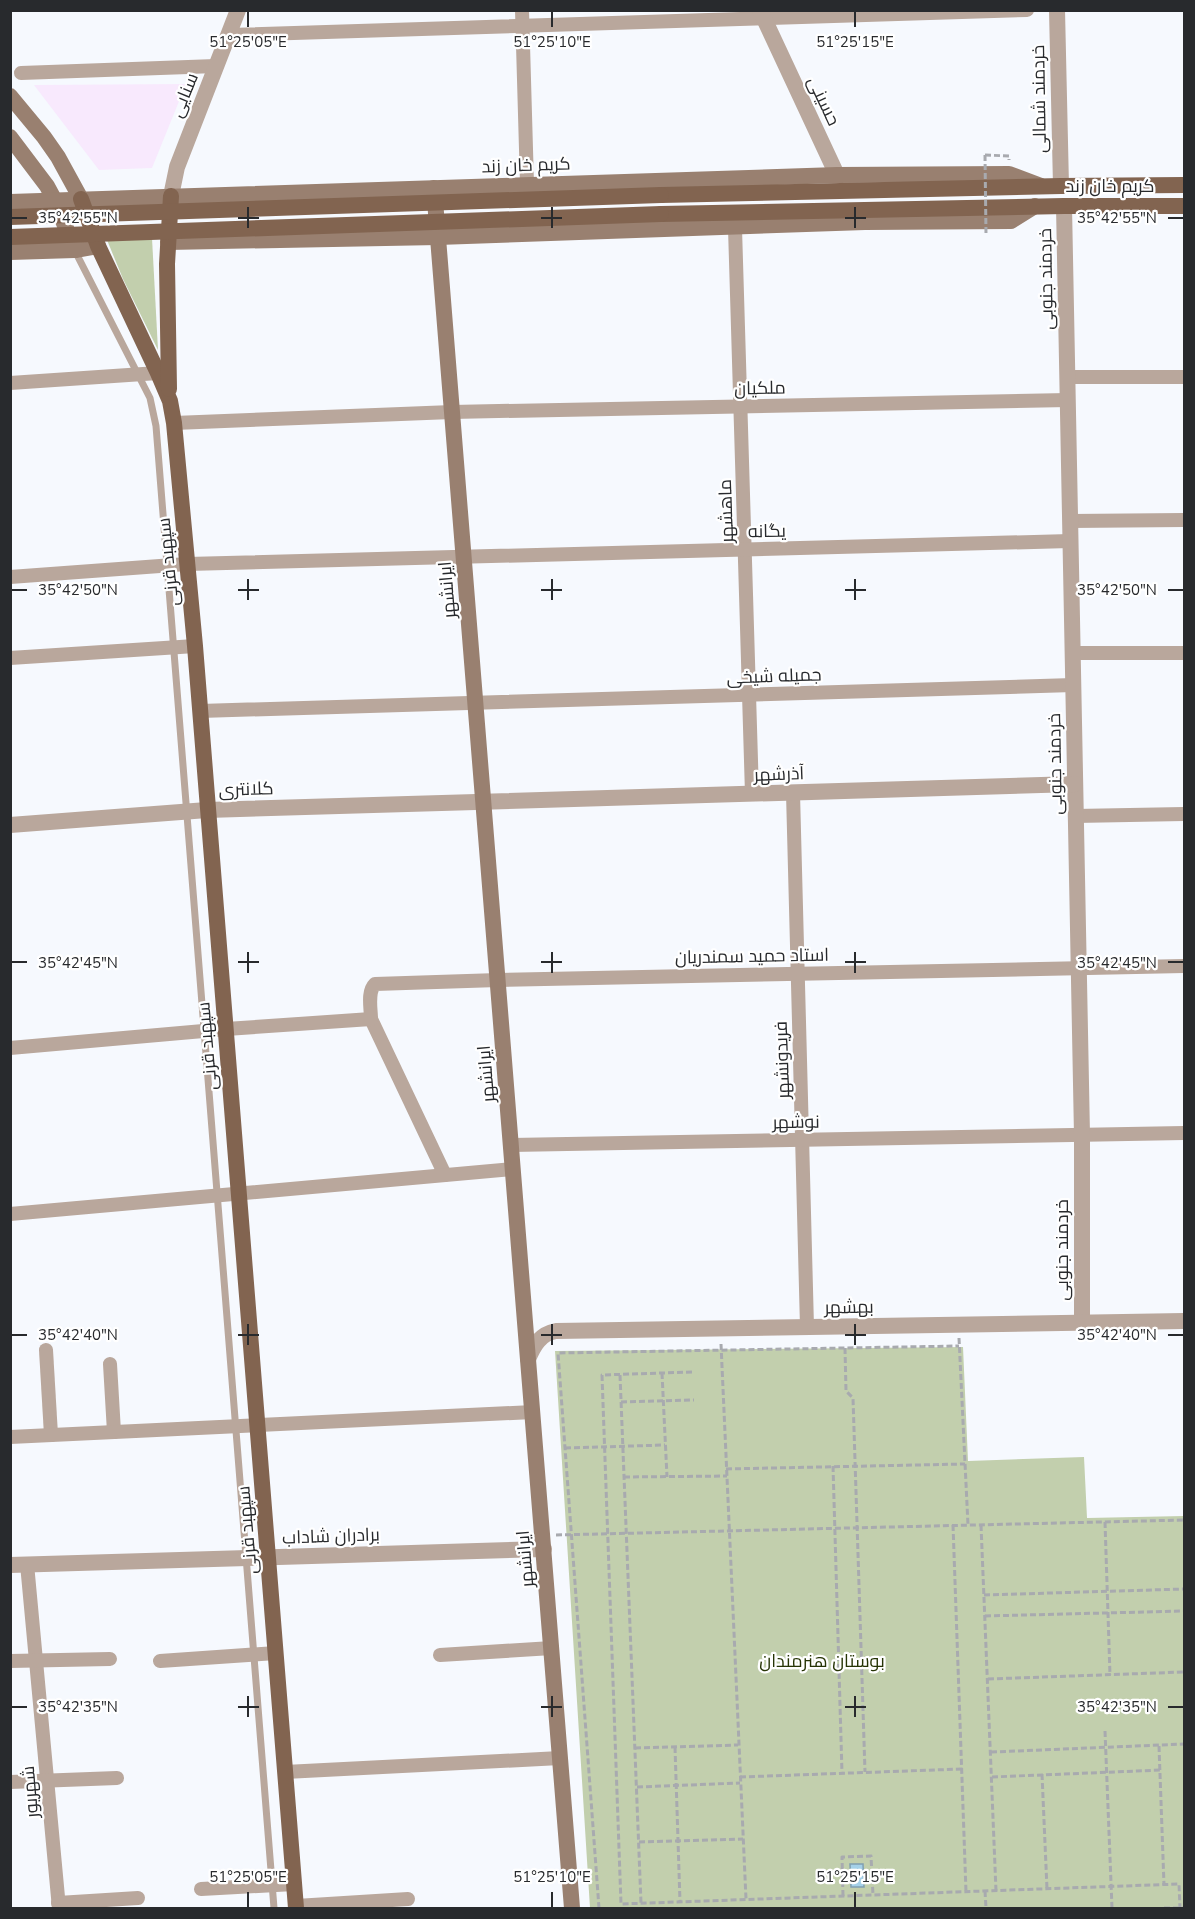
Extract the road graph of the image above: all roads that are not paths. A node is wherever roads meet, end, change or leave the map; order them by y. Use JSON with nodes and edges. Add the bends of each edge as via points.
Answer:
{"nodes":[{"id":1,"x":238,"y":10,"type":"edge"},
{"id":2,"x":522,"y":10,"type":"edge"},
{"id":3,"x":1026,"y":10,"type":"edge"},
{"id":4,"x":1057,"y":10,"type":"edge"},
{"id":5,"x":762,"y":15,"type":"edge"},
{"id":6,"x":523,"y":26,"type":"junction"},
{"id":7,"x":229,"y":35,"type":"junction"},
{"id":8,"x":216,"y":66,"type":"junction"},
{"id":9,"x":21,"y":73,"type":"dead end"},
{"id":10,"x":10,"y":96,"type":"edge"},
{"id":11,"x":10,"y":137,"type":"edge"},
{"id":12,"x":837,"y":175,"type":"junction"},
{"id":13,"x":527,"y":184,"type":"junction"},
{"id":14,"x":1185,"y":185,"type":"edge"},
{"id":15,"x":1041,"y":186,"type":"junction"},
{"id":16,"x":1061,"y":186,"type":"junction"},
{"id":17,"x":434,"y":188,"type":"junction"},
{"id":18,"x":171,"y":196,"type":"junction"},
{"id":19,"x":54,"y":199,"type":"junction"},
{"id":20,"x":81,"y":199,"type":"junction"},
{"id":21,"x":10,"y":202,"type":"edge"},
{"id":22,"x":1035,"y":206,"type":"junction"},
{"id":23,"x":1064,"y":206,"type":"junction"},
{"id":24,"x":1185,"y":206,"type":"edge"},
{"id":25,"x":10,"y":217,"type":"edge"},
{"id":26,"x":735,"y":228,"type":"junction"},
{"id":27,"x":438,"y":237,"type":"junction"},
{"id":28,"x":168,"y":242,"type":"junction"},
{"id":29,"x":98,"y":246,"type":"junction"},
{"id":30,"x":11,"y":247,"type":"edge"},
{"id":31,"x":75,"y":250,"type":"junction"},
{"id":32,"x":158,"y":372,"type":"junction"},
{"id":33,"x":137,"y":374,"type":"junction"},
{"id":34,"x":1067,"y":376,"type":"junction"},
{"id":35,"x":1185,"y":377,"type":"edge"},
{"id":36,"x":10,"y":383,"type":"edge"},
{"id":37,"x":1068,"y":400,"type":"junction"},
{"id":38,"x":170,"y":401,"type":"junction"},
{"id":39,"x":741,"y":406,"type":"junction"},
{"id":40,"x":452,"y":412,"type":"junction"},
{"id":41,"x":174,"y":423,"type":"junction"},
{"id":42,"x":1185,"y":520,"type":"edge"},
{"id":43,"x":1070,"y":521,"type":"junction"},
{"id":44,"x":1070,"y":541,"type":"junction"},
{"id":45,"x":745,"y":549,"type":"junction"},
{"id":46,"x":464,"y":557,"type":"junction"},
{"id":47,"x":187,"y":564,"type":"junction"},
{"id":48,"x":167,"y":566,"type":"junction"},
{"id":49,"x":10,"y":577,"type":"edge"},
{"id":50,"x":195,"y":646,"type":"junction"},
{"id":51,"x":173,"y":647,"type":"junction"},
{"id":52,"x":1072,"y":653,"type":"junction"},
{"id":53,"x":1185,"y":653,"type":"edge"},
{"id":54,"x":10,"y":658,"type":"edge"},
{"id":55,"x":1073,"y":685,"type":"junction"},
{"id":56,"x":750,"y":695,"type":"junction"},
{"id":57,"x":476,"y":703,"type":"junction"},
{"id":58,"x":200,"y":711,"type":"junction"},
{"id":59,"x":1075,"y":784,"type":"junction"},
{"id":60,"x":793,"y":793,"type":"junction"},
{"id":61,"x":752,"y":794,"type":"junction"},
{"id":62,"x":484,"y":802,"type":"junction"},
{"id":63,"x":207,"y":810,"type":"junction"},
{"id":64,"x":186,"y":813,"type":"junction"},
{"id":65,"x":1185,"y":814,"type":"edge"},
{"id":66,"x":1076,"y":816,"type":"junction"},
{"id":67,"x":10,"y":825,"type":"edge"},
{"id":68,"x":1185,"y":966,"type":"edge"},
{"id":69,"x":1078,"y":968,"type":"junction"},
{"id":70,"x":797,"y":974,"type":"junction"},
{"id":71,"x":498,"y":980,"type":"junction"},
{"id":72,"x":371,"y":1019,"type":"junction"},
{"id":73,"x":226,"y":1029,"type":"junction"},
{"id":74,"x":204,"y":1031,"type":"junction"},
{"id":75,"x":10,"y":1048,"type":"edge"},
{"id":76,"x":1185,"y":1133,"type":"edge"},
{"id":77,"x":1082,"y":1135,"type":"junction"},
{"id":78,"x":802,"y":1139,"type":"junction"},
{"id":79,"x":511,"y":1144,"type":"junction"},
{"id":80,"x":513,"y":1169,"type":"junction"},
{"id":81,"x":445,"y":1175,"type":"junction"},
{"id":82,"x":239,"y":1194,"type":"junction"},
{"id":83,"x":217,"y":1196,"type":"junction"},
{"id":84,"x":10,"y":1214,"type":"edge"},
{"id":85,"x":1185,"y":1321,"type":"edge"},
{"id":86,"x":1082,"y":1323,"type":"junction"},
{"id":87,"x":807,"y":1327,"type":"junction"},
{"id":88,"x":46,"y":1350,"type":"dead end"},
{"id":89,"x":528,"y":1359,"type":"junction"},
{"id":90,"x":110,"y":1364,"type":"dead end"},
{"id":91,"x":533,"y":1412,"type":"junction"},
{"id":92,"x":258,"y":1426,"type":"junction"},
{"id":93,"x":236,"y":1427,"type":"junction"},
{"id":94,"x":114,"y":1432,"type":"junction"},
{"id":95,"x":51,"y":1435,"type":"junction"},
{"id":96,"x":10,"y":1437,"type":"edge"},
{"id":97,"x":543,"y":1542,"type":"junction"},
{"id":98,"x":269,"y":1557,"type":"junction"},
{"id":99,"x":246,"y":1558,"type":"junction"},
{"id":100,"x":19,"y":1564,"type":"edge"},
{"id":101,"x":552,"y":1648,"type":"junction"},
{"id":102,"x":276,"y":1653,"type":"junction"},
{"id":103,"x":253,"y":1654,"type":"junction"},
{"id":104,"x":440,"y":1655,"type":"dead end"},
{"id":105,"x":110,"y":1659,"type":"dead end"},
{"id":106,"x":36,"y":1660,"type":"junction"},
{"id":107,"x":10,"y":1661,"type":"edge"},
{"id":108,"x":160,"y":1661,"type":"dead end"},
{"id":109,"x":560,"y":1758,"type":"junction"},
{"id":110,"x":285,"y":1772,"type":"junction"},
{"id":111,"x":117,"y":1778,"type":"dead end"},
{"id":112,"x":47,"y":1781,"type":"junction"},
{"id":113,"x":10,"y":1782,"type":"edge"},
{"id":114,"x":294,"y":1884,"type":"junction"},
{"id":115,"x":272,"y":1885,"type":"junction"},
{"id":116,"x":201,"y":1889,"type":"dead end"},
{"id":117,"x":138,"y":1898,"type":"dead end"},
{"id":118,"x":408,"y":1899,"type":"dead end"},
{"id":119,"x":58,"y":1906,"type":"edge"},
{"id":120,"x":296,"y":1907,"type":"edge"},
{"id":121,"x":274,"y":1908,"type":"edge"},
{"id":122,"x":572,"y":1908,"type":"edge"}],
"edges":[{"from":1,"to":7,"type":"street","name":"سنایی"},
{"from":2,"to":6,"type":"street"},
{"from":3,"to":5,"type":"street"},
{"from":4,"to":16,"type":"street","name":"خردمند شمالی"},
{"from":5,"to":6,"type":"street"},
{"from":5,"to":12,"type":"street","name":"حسینی"},
{"from":6,"to":7,"type":"street"},
{"from":6,"to":13,"type":"street"},
{"from":7,"to":8,"type":"street","name":"سنایی"},
{"from":8,"to":9,"type":"street"},
{"from":8,"to":18,"type":"street","name":"سنایی","via":[[177,167]]},
{"from":10,"to":20,"type":"main road","via":[[58,157]]},
{"from":11,"to":19,"type":"main road"},
{"from":12,"to":13,"type":"main road","name":"کریم خان زند"},
{"from":12,"to":15,"type":"main road","name":"کریم خان زند","via":[[1010,174]]},
{"from":13,"to":17,"type":"main road","name":"کریم خان زند"},
{"from":14,"to":16,"type":"main road","name":"کریم خان زند"},
{"from":15,"to":16,"type":"main road","name":"کریم خان زند"},
{"from":15,"to":25,"type":"main road","name":"کریم خان زند","bridge":true},
{"from":17,"to":18,"type":"main road","name":"کریم خان زند"},
{"from":17,"to":27,"type":"main road","name":"ایرانشهر"},
{"from":18,"to":20,"type":"main road","name":"کریم خان زند"},
{"from":18,"to":28,"type":"main road"},
{"from":19,"to":20,"type":"main road","name":"کریم خان زند"},
{"from":19,"to":21,"type":"main road","name":"کریم خان زند"},
{"from":19,"to":31,"type":"main road"},
{"from":20,"to":29,"type":"main road","name":"سپهبد قرنی"},
{"from":21,"to":30,"type":"main road","via":[[34,214],[36,228],[28,247]]},
{"from":22,"to":23,"type":"main road","name":"کریم خان زند"},
{"from":22,"to":26,"type":"main road","name":"کریم خان زند","via":[[1011,220]]},
{"from":22,"to":30,"type":"main road","name":"کریم خان زند","bridge":true,"via":[[661,214]]},
{"from":23,"to":24,"type":"main road","name":"کریم خان زند"},
{"from":23,"to":34,"type":"street","name":"خردمند جنوبی"},
{"from":26,"to":27,"type":"main road","name":"کریم خان زند"},
{"from":26,"to":39,"type":"street","name":"ماهشهر"},
{"from":27,"to":28,"type":"main road","name":"کریم خان زند"},
{"from":27,"to":40,"type":"main road","name":"ایرانشهر"},
{"from":28,"to":38,"type":"main road"},
{"from":29,"to":31,"type":"main road"},
{"from":29,"to":32,"type":"main road","name":"سپهبد قرنی"},
{"from":30,"to":31,"type":"main road"},
{"from":31,"to":33,"type":"lane"},
{"from":32,"to":33,"type":"street"},
{"from":32,"to":38,"type":"main road","name":"سپهبد قرنی"},
{"from":33,"to":36,"type":"street"},
{"from":33,"to":48,"type":"lane","via":[[150,398],[156,426]]},
{"from":34,"to":35,"type":"street"},
{"from":34,"to":37,"type":"street","name":"خردمند جنوبی"},
{"from":37,"to":39,"type":"street","name":"ملکیان"},
{"from":37,"to":43,"type":"street","name":"خردمند جنوبی"},
{"from":38,"to":41,"type":"main road","name":"سپهبد قرنی"},
{"from":39,"to":40,"type":"street","name":"ملکیان"},
{"from":39,"to":45,"type":"street","name":"ماهشهر"},
{"from":40,"to":41,"type":"street","name":"ملکیان"},
{"from":40,"to":46,"type":"main road","name":"ایرانشهر"},
{"from":41,"to":47,"type":"main road","name":"سپهبد قرنی"},
{"from":42,"to":43,"type":"street"},
{"from":43,"to":44,"type":"street","name":"خردمند جنوبی"},
{"from":44,"to":45,"type":"street","name":"یگانه"},
{"from":44,"to":52,"type":"street","name":"خردمند جنوبی"},
{"from":45,"to":46,"type":"street","name":"یگانه"},
{"from":45,"to":56,"type":"street","name":"ماهشهر"},
{"from":46,"to":47,"type":"street","name":"یگانه"},
{"from":46,"to":57,"type":"main road","name":"ایرانشهر"},
{"from":47,"to":48,"type":"street","name":"یگانه"},
{"from":47,"to":50,"type":"main road","name":"سپهبد قرنی"},
{"from":48,"to":49,"type":"street","name":"یگانه"},
{"from":48,"to":51,"type":"lane"},
{"from":50,"to":51,"type":"street"},
{"from":50,"to":58,"type":"main road","name":"سپهبد قرنی"},
{"from":51,"to":54,"type":"street"},
{"from":51,"to":64,"type":"lane"},
{"from":52,"to":53,"type":"street"},
{"from":52,"to":55,"type":"street","name":"خردمند جنوبی"},
{"from":55,"to":56,"type":"street","name":"جمیله شیخی"},
{"from":55,"to":59,"type":"street","name":"خردمند جنوبی"},
{"from":56,"to":57,"type":"street","name":"جمیله شیخی"},
{"from":56,"to":61,"type":"street","name":"ماهشهر"},
{"from":57,"to":58,"type":"street","name":"جمیله شیخی"},
{"from":57,"to":62,"type":"main road","name":"ایرانشهر"},
{"from":58,"to":63,"type":"main road","name":"سپهبد قرنی"},
{"from":59,"to":60,"type":"street","name":"آذرشهر"},
{"from":59,"to":66,"type":"street","name":"خردمند جنوبی"},
{"from":60,"to":61,"type":"street","name":"آذرشهر"},
{"from":60,"to":70,"type":"street","name":"فریدونشهر"},
{"from":61,"to":62,"type":"street","name":"آذرشهر"},
{"from":62,"to":63,"type":"street","name":"کلانتری"},
{"from":62,"to":71,"type":"main road","name":"ایرانشهر"},
{"from":63,"to":64,"type":"street","name":"کلانتری"},
{"from":63,"to":73,"type":"main road","name":"سپهبد قرنی"},
{"from":64,"to":67,"type":"street","name":"کلانتری"},
{"from":64,"to":74,"type":"lane"},
{"from":65,"to":66,"type":"street"},
{"from":66,"to":69,"type":"street","name":"خردمند جنوبی"},
{"from":68,"to":69,"type":"street","name":"استاد حمید سمندریان"},
{"from":69,"to":70,"type":"street","name":"استاد حمید سمندریان"},
{"from":69,"to":77,"type":"street","name":"خردمند جنوبی"},
{"from":70,"to":71,"type":"street","name":"استاد حمید سمندریان"},
{"from":70,"to":78,"type":"street","name":"فریدونشهر"},
{"from":71,"to":72,"type":"street","name":"استاد حمید سمندریان","via":[[375,984]]},
{"from":71,"to":79,"type":"main road","name":"ایرانشهر"},
{"from":72,"to":73,"type":"street"},
{"from":72,"to":81,"type":"street"},
{"from":73,"to":74,"type":"street"},
{"from":73,"to":82,"type":"main road","name":"سپهبد قرنی"},
{"from":74,"to":75,"type":"street"},
{"from":74,"to":83,"type":"lane"},
{"from":76,"to":77,"type":"street","name":"نوشهر"},
{"from":77,"to":78,"type":"street","name":"نوشهر"},
{"from":77,"to":86,"type":"street","name":"خردمند جنوبی"},
{"from":78,"to":79,"type":"street","name":"نوشهر"},
{"from":78,"to":87,"type":"street","name":"فریدونشهر"},
{"from":79,"to":80,"type":"main road","name":"ایرانشهر"},
{"from":80,"to":81,"type":"street"},
{"from":80,"to":89,"type":"main road","name":"ایرانشهر"},
{"from":81,"to":82,"type":"street"},
{"from":82,"to":83,"type":"street"},
{"from":82,"to":92,"type":"main road","name":"سپهبد قرنی"},
{"from":83,"to":84,"type":"street"},
{"from":83,"to":93,"type":"lane"},
{"from":85,"to":86,"type":"street","name":"بهشهر"},
{"from":86,"to":87,"type":"street","name":"بهشهر"},
{"from":87,"to":89,"type":"street","name":"بهشهر","via":[[556,1331],[540,1338]]},
{"from":88,"to":95,"type":"street"},
{"from":89,"to":91,"type":"main road","name":"ایرانشهر"},
{"from":90,"to":94,"type":"street"},
{"from":91,"to":92,"type":"street"},
{"from":91,"to":97,"type":"main road","name":"ایرانشهر"},
{"from":92,"to":93,"type":"street"},
{"from":92,"to":98,"type":"main road","name":"سپهبد قرنی"},
{"from":93,"to":94,"type":"street"},
{"from":93,"to":99,"type":"lane"},
{"from":94,"to":95,"type":"street"},
{"from":95,"to":96,"type":"street"},
{"from":97,"to":98,"type":"street","name":"برادران شاداب"},
{"from":97,"to":101,"type":"main road","name":"ایرانشهر"},
{"from":98,"to":99,"type":"street","name":"برادران شاداب"},
{"from":98,"to":102,"type":"main road","name":"سپهبد قرنی"},
{"from":99,"to":100,"type":"street","name":"برادران شاداب"},
{"from":99,"to":103,"type":"lane"},
{"from":100,"to":106,"type":"street","name":"شهریور"},
{"from":101,"to":104,"type":"street"},
{"from":101,"to":109,"type":"main road","name":"ایرانشهر"},
{"from":102,"to":103,"type":"street"},
{"from":102,"to":110,"type":"main road","name":"سپهبد قرنی"},
{"from":103,"to":108,"type":"street"},
{"from":103,"to":115,"type":"lane"},
{"from":105,"to":106,"type":"street"},
{"from":106,"to":107,"type":"street"},
{"from":106,"to":112,"type":"street","name":"شهریور"},
{"from":109,"to":110,"type":"street"},
{"from":109,"to":122,"type":"main road","name":"ایرانشهر"},
{"from":110,"to":114,"type":"main road","name":"سپهبد قرنی"},
{"from":111,"to":112,"type":"street"},
{"from":112,"to":113,"type":"street"},
{"from":112,"to":119,"type":"street","name":"شهریور"},
{"from":114,"to":115,"type":"street"},
{"from":114,"to":120,"type":"main road","name":"سپهبد قرنی"},
{"from":115,"to":116,"type":"street"},
{"from":115,"to":121,"type":"lane"},
{"from":117,"to":119,"type":"street"},
{"from":118,"to":120,"type":"street"}]}
